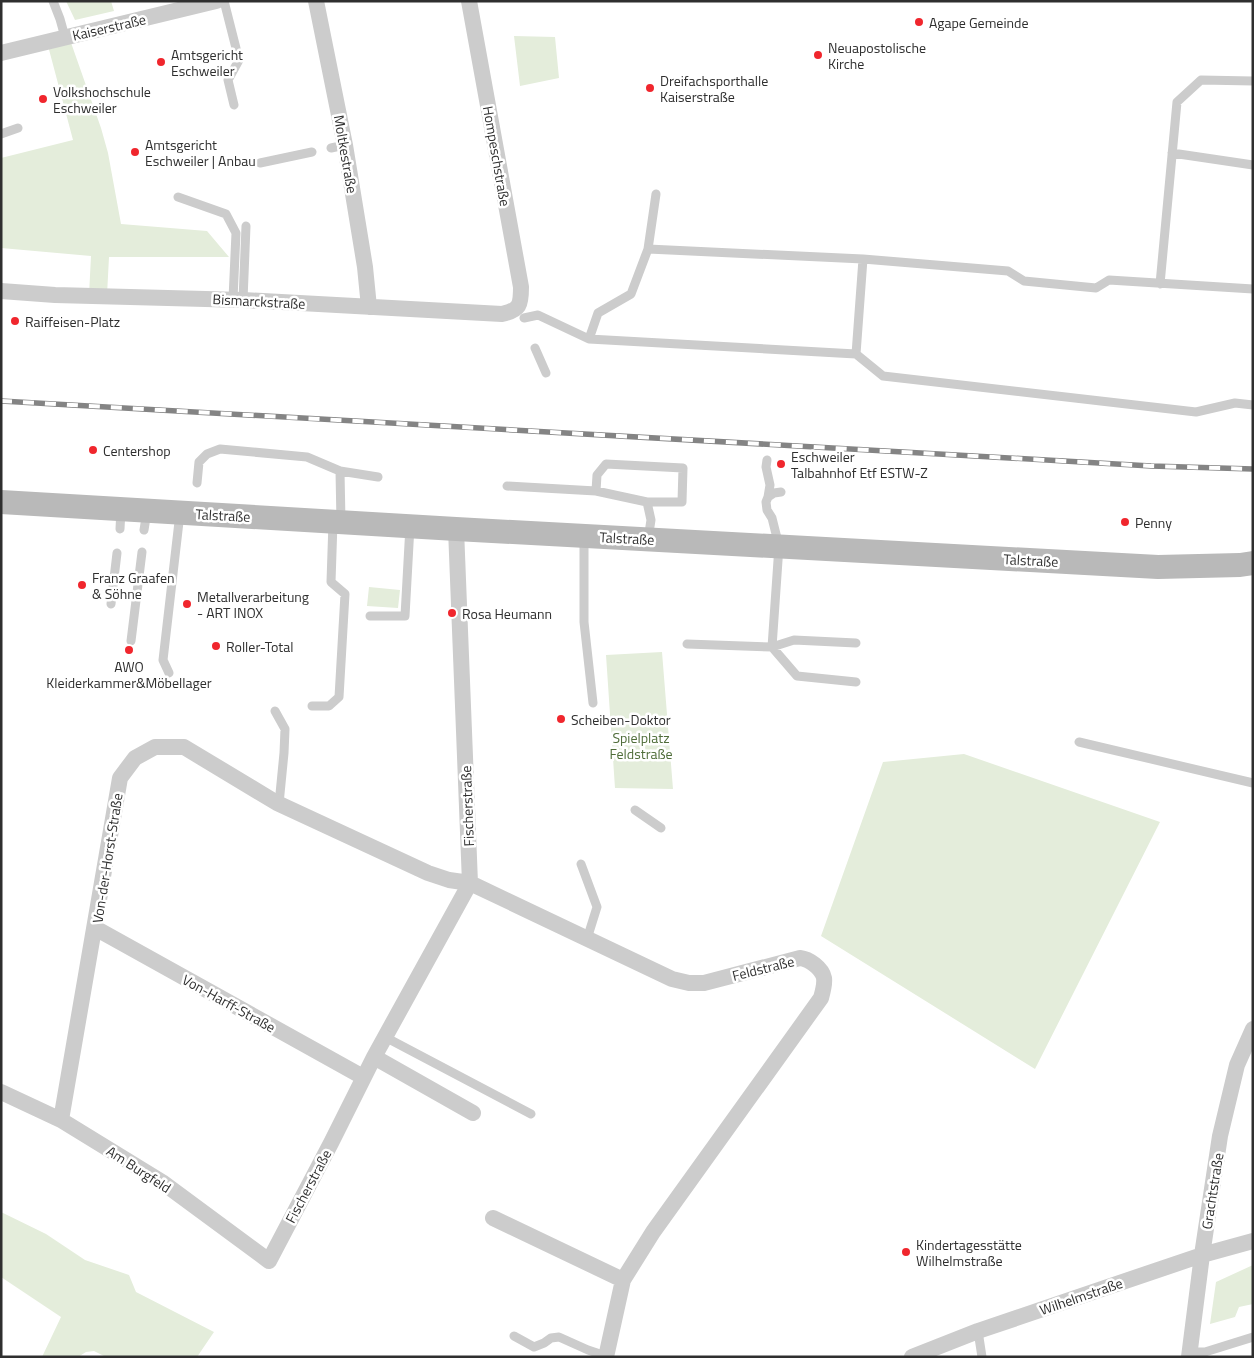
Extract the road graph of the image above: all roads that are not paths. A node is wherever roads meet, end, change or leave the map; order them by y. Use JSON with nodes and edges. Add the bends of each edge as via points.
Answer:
{"nodes":[{"id":1,"x":53,"y":1,"type":"edge"},
{"id":2,"x":216,"y":1,"type":"edge"},
{"id":3,"x":224,"y":1,"type":"edge"},
{"id":4,"x":316,"y":1,"type":"edge"},
{"id":5,"x":469,"y":1,"type":"edge"},
{"id":6,"x":65,"y":37,"type":"junction"},
{"id":7,"x":1,"y":53,"type":"edge"},
{"id":8,"x":1253,"y":81,"type":"edge"},
{"id":9,"x":234,"y":105,"type":"dead end"},
{"id":10,"x":18,"y":128,"type":"dead end"},
{"id":11,"x":1,"y":134,"type":"edge"},
{"id":12,"x":312,"y":152,"type":"dead end"},
{"id":13,"x":1172,"y":154,"type":"junction"},
{"id":14,"x":260,"y":162,"type":"dead end"},
{"id":15,"x":1253,"y":165,"type":"edge"},
{"id":16,"x":656,"y":194,"type":"dead end"},
{"id":17,"x":178,"y":197,"type":"dead end"},
{"id":18,"x":246,"y":226,"type":"dead end"},
{"id":19,"x":648,"y":249,"type":"junction"},
{"id":20,"x":863,"y":259,"type":"junction"},
{"id":21,"x":1160,"y":284,"type":"junction"},
{"id":22,"x":1253,"y":289,"type":"edge"},
{"id":23,"x":1,"y":291,"type":"edge"},
{"id":24,"x":238,"y":300,"type":"junction"},
{"id":25,"x":369,"y":307,"type":"junction"},
{"id":26,"x":520,"y":314,"type":"junction"},
{"id":27,"x":589,"y":339,"type":"junction"},
{"id":28,"x":535,"y":348,"type":"dead end"},
{"id":29,"x":856,"y":354,"type":"junction"},
{"id":30,"x":546,"y":373,"type":"dead end"},
{"id":31,"x":1253,"y":405,"type":"edge"},
{"id":32,"x":767,"y":460,"type":"dead end"},
{"id":33,"x":340,"y":471,"type":"junction"},
{"id":34,"x":378,"y":477,"type":"dead end"},
{"id":35,"x":197,"y":483,"type":"dead end"},
{"id":36,"x":507,"y":486,"type":"dead end"},
{"id":37,"x":596,"y":491,"type":"junction"},
{"id":38,"x":781,"y":492,"type":"dead end"},
{"id":39,"x":768,"y":497,"type":"junction"},
{"id":40,"x":1,"y":502,"type":"edge"},
{"id":41,"x":647,"y":502,"type":"junction"},
{"id":42,"x":180,"y":513,"type":"junction"},
{"id":43,"x":337,"y":522,"type":"junction"},
{"id":44,"x":410,"y":526,"type":"junction"},
{"id":45,"x":456,"y":530,"type":"junction"},
{"id":46,"x":584,"y":536,"type":"junction"},
{"id":47,"x":648,"y":539,"type":"junction"},
{"id":48,"x":779,"y":546,"type":"junction"},
{"id":49,"x":142,"y":552,"type":"dead end"},
{"id":50,"x":117,"y":553,"type":"dead end"},
{"id":51,"x":1253,"y":563,"type":"edge"},
{"id":52,"x":111,"y":604,"type":"dead end"},
{"id":53,"x":370,"y":616,"type":"dead end"},
{"id":54,"x":131,"y":640,"type":"dead end"},
{"id":55,"x":687,"y":644,"type":"dead end"},
{"id":56,"x":856,"y":644,"type":"dead end"},
{"id":57,"x":772,"y":647,"type":"junction"},
{"id":58,"x":169,"y":673,"type":"dead end"},
{"id":59,"x":856,"y":682,"type":"dead end"},
{"id":60,"x":593,"y":703,"type":"dead end"},
{"id":61,"x":312,"y":706,"type":"dead end"},
{"id":62,"x":275,"y":711,"type":"dead end"},
{"id":63,"x":1079,"y":742,"type":"dead end"},
{"id":64,"x":1253,"y":783,"type":"edge"},
{"id":65,"x":280,"y":804,"type":"junction"},
{"id":66,"x":635,"y":810,"type":"dead end"},
{"id":67,"x":661,"y":828,"type":"dead end"},
{"id":68,"x":581,"y":864,"type":"dead end"},
{"id":69,"x":470,"y":883,"type":"junction"},
{"id":70,"x":95,"y":928,"type":"junction"},
{"id":71,"x":587,"y":939,"type":"junction"},
{"id":72,"x":1253,"y":1029,"type":"edge"},
{"id":73,"x":385,"y":1037,"type":"junction"},
{"id":74,"x":374,"y":1057,"type":"junction"},
{"id":75,"x":363,"y":1077,"type":"junction"},
{"id":76,"x":1,"y":1092,"type":"edge"},
{"id":77,"x":473,"y":1114,"type":"dead end"},
{"id":78,"x":531,"y":1114,"type":"dead end"},
{"id":79,"x":61,"y":1120,"type":"junction"},
{"id":80,"x":493,"y":1218,"type":"dead end"},
{"id":81,"x":1253,"y":1241,"type":"edge"},
{"id":82,"x":1202,"y":1255,"type":"junction"},
{"id":83,"x":269,"y":1261,"type":"joint"},
{"id":84,"x":623,"y":1280,"type":"junction"},
{"id":85,"x":978,"y":1331,"type":"junction"},
{"id":86,"x":514,"y":1336,"type":"dead end"},
{"id":87,"x":1253,"y":1337,"type":"edge"},
{"id":88,"x":1189,"y":1355,"type":"edge"},
{"id":89,"x":606,"y":1356,"type":"edge"},
{"id":90,"x":912,"y":1357,"type":"edge"},
{"id":91,"x":982,"y":1357,"type":"edge"}],
"edges":[{"from":1,"to":6,"type":"lane"},
{"from":2,"to":6,"type":"street","name":"Kaiserstraße"},
{"from":3,"to":9,"type":"lane","via":[[239,60],[228,80]]},
{"from":4,"to":25,"type":"street","name":"Moltkestraße","via":[[338,147],[365,267]]},
{"from":5,"to":26,"type":"street","name":"Hompeschstraße","via":[[521,287]]},
{"from":6,"to":7,"type":"street","name":"Kaiserstraße"},
{"from":8,"to":13,"type":"lane","via":[[1201,80],[1177,102]]},
{"from":10,"to":11,"type":"lane"},
{"from":12,"to":14,"type":"lane"},
{"from":13,"to":15,"type":"lane"},
{"from":13,"to":21,"type":"lane"},
{"from":16,"to":19,"type":"lane"},
{"from":17,"to":24,"type":"lane","via":[[226,214],[236,233]]},
{"from":18,"to":24,"type":"lane"},
{"from":19,"to":20,"type":"lane"},
{"from":19,"to":27,"type":"lane","via":[[631,294],[598,313]]},
{"from":20,"to":21,"type":"lane","via":[[1008,271],[1024,281],[1096,288],[1109,280]]},
{"from":20,"to":29,"type":"lane"},
{"from":21,"to":22,"type":"lane"},
{"from":23,"to":24,"type":"street","name":"Bismarckstraße"},
{"from":24,"to":25,"type":"street","name":"Bismarckstraße"},
{"from":25,"to":26,"type":"street","name":"Bismarckstraße"},
{"from":26,"to":27,"type":"lane","via":[[538,315]]},
{"from":27,"to":29,"type":"lane"},
{"from":28,"to":30,"type":"lane"},
{"from":29,"to":31,"type":"lane","via":[[883,376],[1196,412],[1235,403]]},
{"from":32,"to":39,"type":"lane"},
{"from":33,"to":34,"type":"lane"},
{"from":33,"to":35,"type":"lane","via":[[307,457],[220,449],[207,454],[199,462]]},
{"from":33,"to":43,"type":"lane"},
{"from":36,"to":37,"type":"lane"},
{"from":37,"to":41,"type":"lane"},
{"from":37,"to":41,"type":"lane","via":[[597,476],[606,464],[683,468],[682,502]]},
{"from":38,"to":39,"type":"lane"},
{"from":39,"to":48,"type":"lane","via":[[767,510]]},
{"from":40,"to":42,"type":"main road","name":"Talstraße","via":[[146,521]]},
{"from":41,"to":47,"type":"lane","via":[[651,520]]},
{"from":42,"to":43,"type":"main road","name":"Talstraße"},
{"from":42,"to":58,"type":"lane","via":[[163,660]]},
{"from":43,"to":44,"type":"main road","name":"Talstraße"},
{"from":43,"to":61,"type":"lane","via":[[331,582],[345,594],[339,697],[329,706]]},
{"from":44,"to":45,"type":"main road","name":"Talstraße"},
{"from":44,"to":53,"type":"lane","via":[[405,616]]},
{"from":45,"to":46,"type":"main road","name":"Talstraße"},
{"from":45,"to":69,"type":"street","name":"Fischerstraße"},
{"from":46,"to":47,"type":"main road","name":"Talstraße"},
{"from":46,"to":60,"type":"lane","via":[[584,622]]},
{"from":47,"to":48,"type":"main road","name":"Talstraße"},
{"from":48,"to":51,"type":"main road","name":"Talstraße","via":[[1158,567]]},
{"from":48,"to":57,"type":"lane"},
{"from":49,"to":54,"type":"lane"},
{"from":50,"to":52,"type":"lane"},
{"from":55,"to":57,"type":"lane"},
{"from":56,"to":57,"type":"lane","via":[[794,640]]},
{"from":57,"to":59,"type":"lane","via":[[797,676]]},
{"from":62,"to":65,"type":"lane","via":[[285,729]]},
{"from":63,"to":64,"type":"lane"},
{"from":65,"to":69,"type":"street","name":"Von-der-Horst-Straße","via":[[428,873]]},
{"from":65,"to":70,"type":"street","name":"Von-der-Horst-Straße","via":[[184,747],[155,747],[135,758],[120,778]]},
{"from":66,"to":67,"type":"lane"},
{"from":68,"to":71,"type":"lane","via":[[597,907]]},
{"from":69,"to":71,"type":"street","name":"Feldstraße"},
{"from":69,"to":73,"type":"street","name":"Fischerstraße"},
{"from":70,"to":75,"type":"street","name":"Von-Harff-Straße"},
{"from":70,"to":79,"type":"street","name":"Von-der-Horst-Straße"},
{"from":71,"to":84,"type":"street","name":"Feldstraße","via":[[672,979],[689,983],[704,983],[800,958],[810,961],[824,976],[821,998],[653,1232]]},
{"from":72,"to":82,"type":"street","name":"Grachtstraße","via":[[1237,1065],[1220,1136]]},
{"from":73,"to":74,"type":"street","name":"Fischerstraße"},
{"from":73,"to":78,"type":"lane"},
{"from":74,"to":75,"type":"street","name":"Fischerstraße"},
{"from":74,"to":77,"type":"street"},
{"from":75,"to":83,"type":"street","name":"Fischerstraße"},
{"from":76,"to":79,"type":"street","name":"Am Burgfeld"},
{"from":79,"to":83,"type":"street","name":"Am Burgfeld","via":[[162,1182]]},
{"from":80,"to":84,"type":"street"},
{"from":81,"to":82,"type":"street","name":"Wilhelmstraße"},
{"from":82,"to":85,"type":"street","name":"Wilhelmstraße"},
{"from":82,"to":88,"type":"street","name":"Grachtstraße"},
{"from":84,"to":89,"type":"street","name":"Feldstraße"},
{"from":85,"to":90,"type":"street","name":"Wilhelmstraße"},
{"from":85,"to":91,"type":"lane"},
{"from":86,"to":89,"type":"lane","via":[[534,1347],[559,1337]]},
{"from":87,"to":88,"type":"lane"}]}
